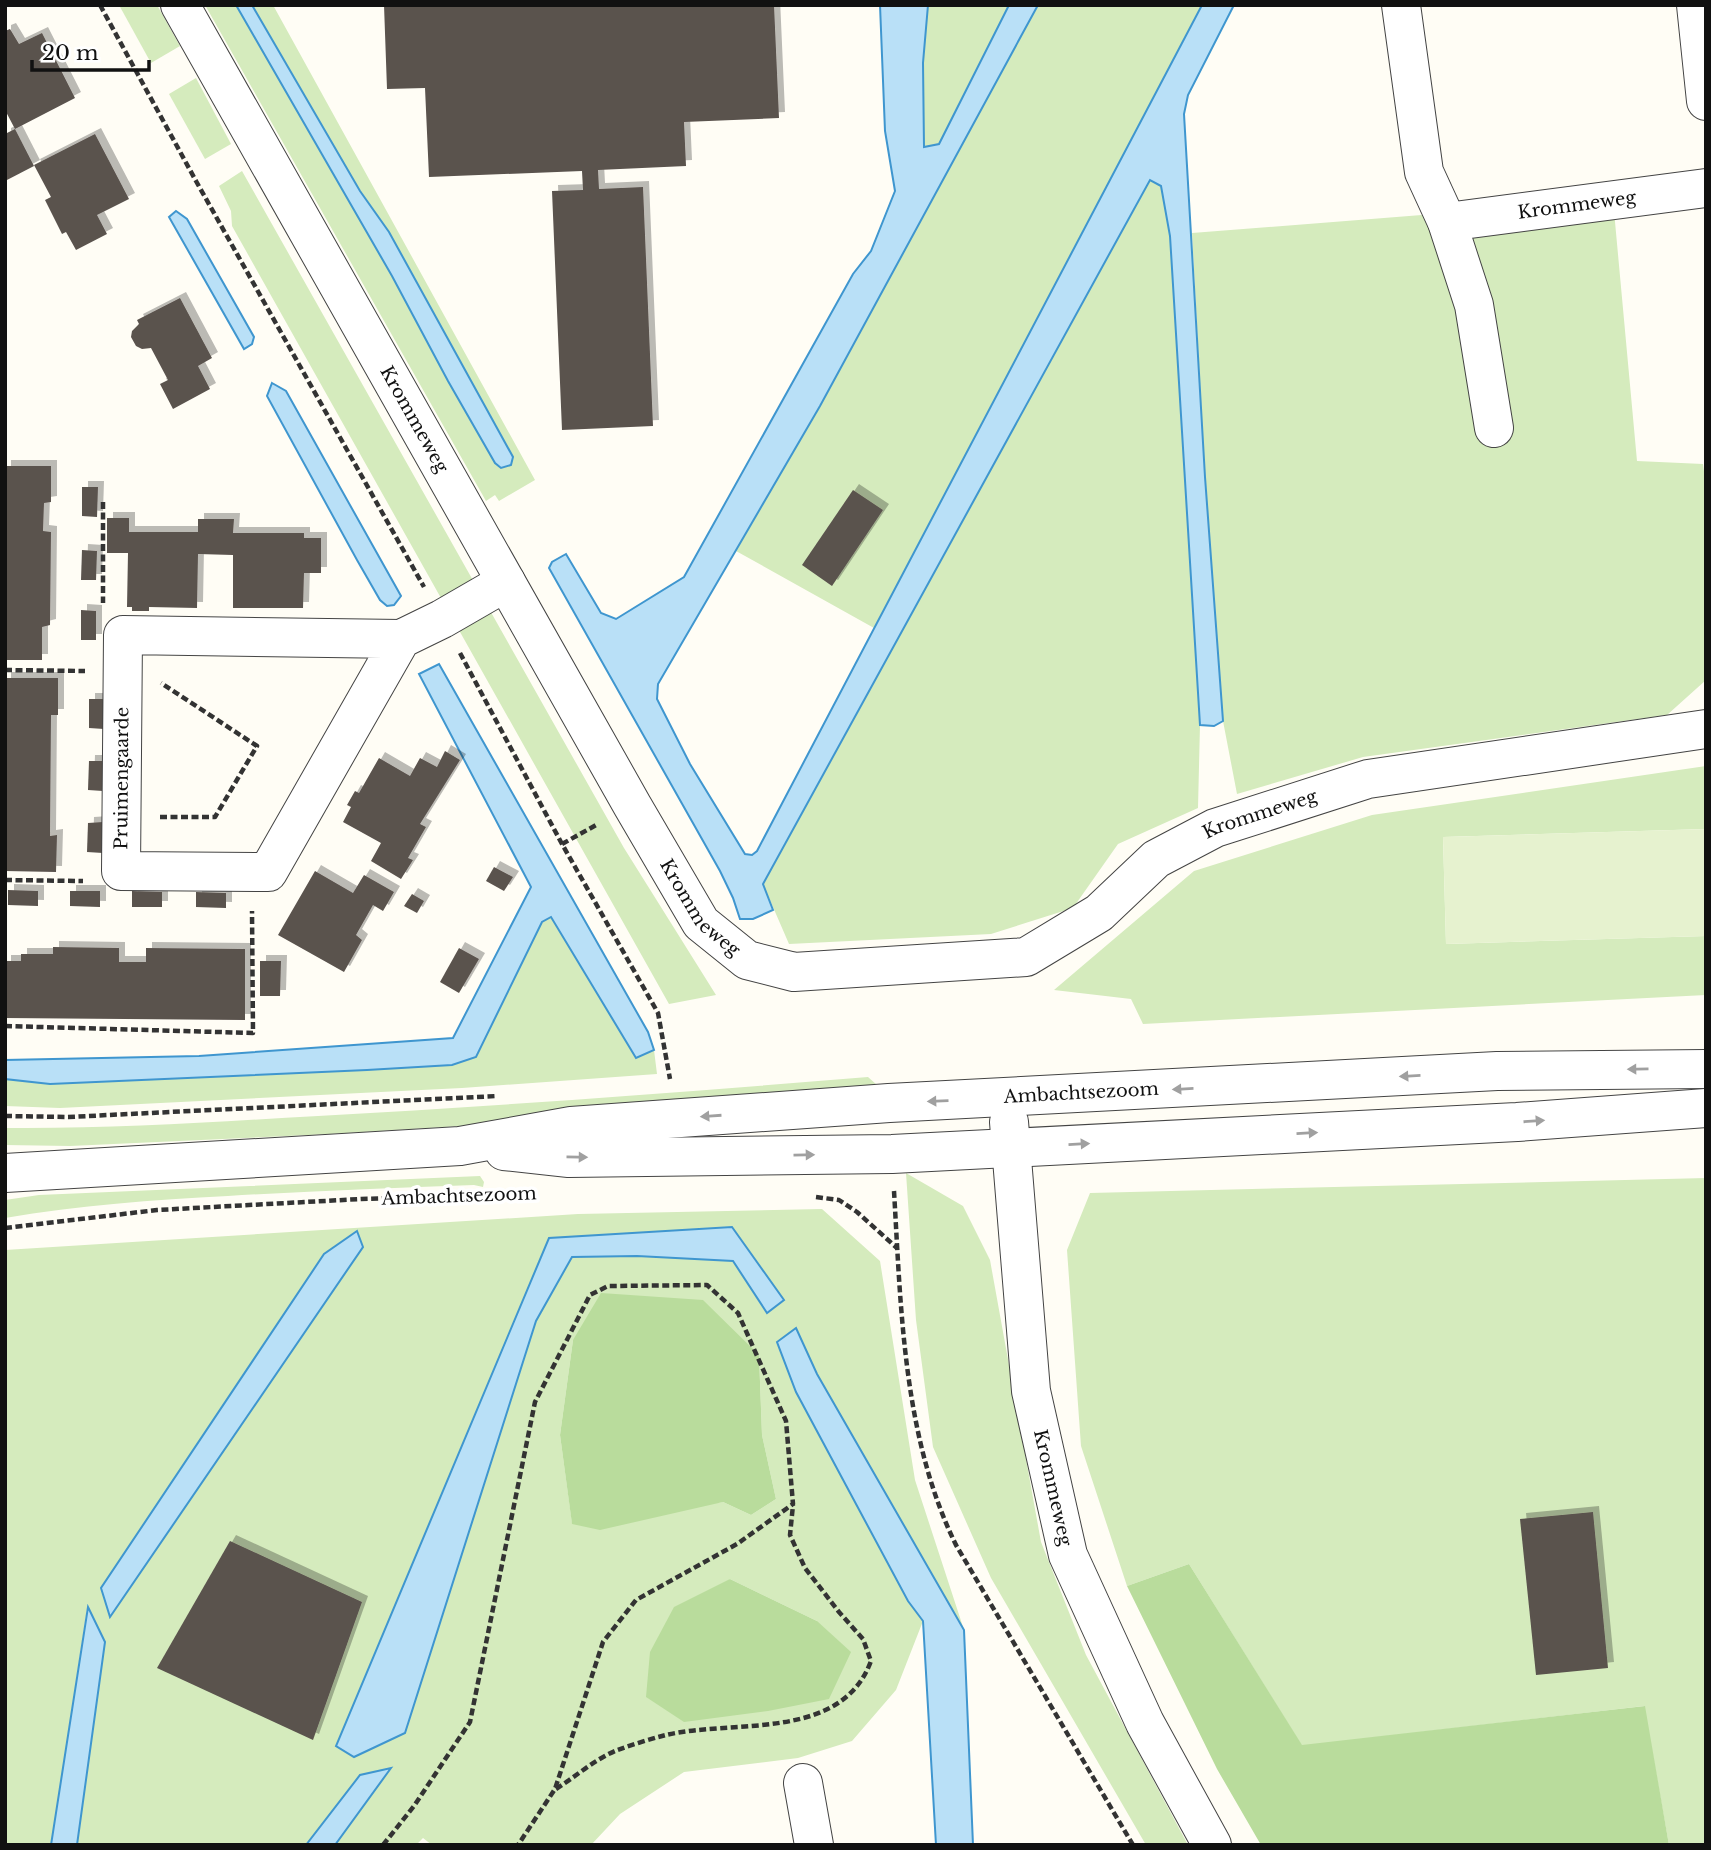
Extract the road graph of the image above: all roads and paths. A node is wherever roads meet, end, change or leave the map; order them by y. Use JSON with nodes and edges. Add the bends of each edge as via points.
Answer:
{"nodes":[{"id":1,"x":100,"y":5,"type":"edge"},
{"id":2,"x":180,"y":5,"type":"edge"},
{"id":3,"x":1401,"y":5,"type":"edge"},
{"id":4,"x":1696,"y":5,"type":"edge"},
{"id":5,"x":1705,"y":94,"type":"edge"},
{"id":6,"x":1706,"y":188,"type":"edge"},
{"id":7,"x":1447,"y":222,"type":"junction"},
{"id":8,"x":1493,"y":428,"type":"dead end"},
{"id":9,"x":103,"y":502,"type":"dead end"},
{"id":10,"x":506,"y":582,"type":"junction"},
{"id":11,"x":103,"y":607,"type":"dead end"},
{"id":12,"x":442,"y":619,"type":"junction"},
{"id":13,"x":401,"y":639,"type":"junction"},
{"id":14,"x":1706,"y":729,"type":"edge"},
{"id":15,"x":252,"y":872,"type":"junction"},
{"id":16,"x":5,"y":1026,"type":"edge"},
{"id":17,"x":1706,"y":1069,"type":"edge"},
{"id":18,"x":668,"y":1070,"type":"dead end"},
{"id":19,"x":499,"y":1096,"type":"dead end"},
{"id":20,"x":1006,"y":1099,"type":"junction"},
{"id":21,"x":1706,"y":1108,"type":"edge"},
{"id":22,"x":5,"y":1116,"type":"edge"},
{"id":23,"x":460,"y":1146,"type":"junction"},
{"id":24,"x":1011,"y":1147,"type":"junction"},
{"id":25,"x":892,"y":1154,"type":"junction"},
{"id":26,"x":5,"y":1173,"type":"edge"},
{"id":27,"x":523,"y":1194,"type":"dead end"},
{"id":28,"x":803,"y":1195,"type":"dead end"},
{"id":29,"x":5,"y":1228,"type":"edge"},
{"id":30,"x":897,"y":1248,"type":"junction"},
{"id":31,"x":793,"y":1504,"type":"junction"},
{"id":32,"x":803,"y":1783,"type":"dead end"},
{"id":33,"x":555,"y":1789,"type":"junction"},
{"id":34,"x":383,"y":1845,"type":"edge"},
{"id":35,"x":518,"y":1845,"type":"edge"},
{"id":36,"x":814,"y":1845,"type":"edge"},
{"id":37,"x":1133,"y":1845,"type":"edge"},
{"id":38,"x":1212,"y":1845,"type":"edge"}],
"edges":[{"from":1,"to":12,"type":"path"},
{"from":2,"to":10,"type":"street","name":"Krommeweg"},
{"from":3,"to":7,"type":"street","via":[[1424,172]]},
{"from":4,"to":5,"type":"street"},
{"from":6,"to":7,"type":"street","name":"Krommeweg"},
{"from":7,"to":8,"type":"street","via":[[1474,305]]},
{"from":9,"to":11,"type":"path"},
{"from":10,"to":12,"type":"street","name":"Pruimengaarde"},
{"from":10,"to":14,"type":"street","name":"Krommeweg","via":[[701,923],[747,960],[794,972],[1026,957],[1100,914],[1156,859],[1215,828],[1368,779]]},
{"from":12,"to":13,"type":"street","name":"Pruimengaarde"},
{"from":12,"to":18,"type":"path","via":[[658,1013]]},
{"from":13,"to":15,"type":"street","via":[[268,872]]},
{"from":13,"to":15,"type":"street","name":"Pruimengaarde","via":[[123,635],[121,871]]},
{"from":15,"to":16,"type":"path","via":[[253,1032]]},
{"from":17,"to":20,"type":"street","name":"Ambachtsezoom","one_way":true,"via":[[1497,1071]]},
{"from":19,"to":22,"type":"path","via":[[68,1117]]},
{"from":20,"to":23,"type":"street","name":"Ambachtsezoom","one_way":true,"via":[[571,1126]]},
{"from":20,"to":24,"type":"street","name":"Krommeweg"},
{"from":24,"to":21,"type":"street","name":"Ambachtsezoom","one_way":true},
{"from":23,"to":25,"type":"street","name":"Ambachtsezoom","one_way":true,"via":[[569,1158]]},
{"from":23,"to":26,"type":"street","name":"Ambachtsezoom"},
{"from":24,"to":25,"type":"street","name":"Ambachtsezoom"},
{"from":24,"to":38,"type":"street","name":"Krommeweg","via":[[1031,1391],[1068,1555],[1145,1723]]},
{"from":25,"to":30,"type":"path"},
{"from":27,"to":29,"type":"path","name":"Ambachtsezoom","via":[[157,1209]]},
{"from":28,"to":30,"type":"path","via":[[839,1200]]},
{"from":30,"to":37,"type":"path","via":[[916,1429],[943,1517]]},
{"from":31,"to":33,"type":"path","via":[[737,1544],[636,1600],[603,1642]]},
{"from":31,"to":33,"type":"path","via":[[790,1535],[805,1568],[863,1639],[871,1661],[865,1678],[850,1696],[823,1711],[778,1723],[668,1734],[614,1752]]},
{"from":31,"to":34,"type":"path","via":[[786,1420],[738,1313],[707,1285],[607,1286],[590,1295],[535,1402],[470,1722]]},
{"from":32,"to":36,"type":"street"},
{"from":33,"to":35,"type":"path"}]}
